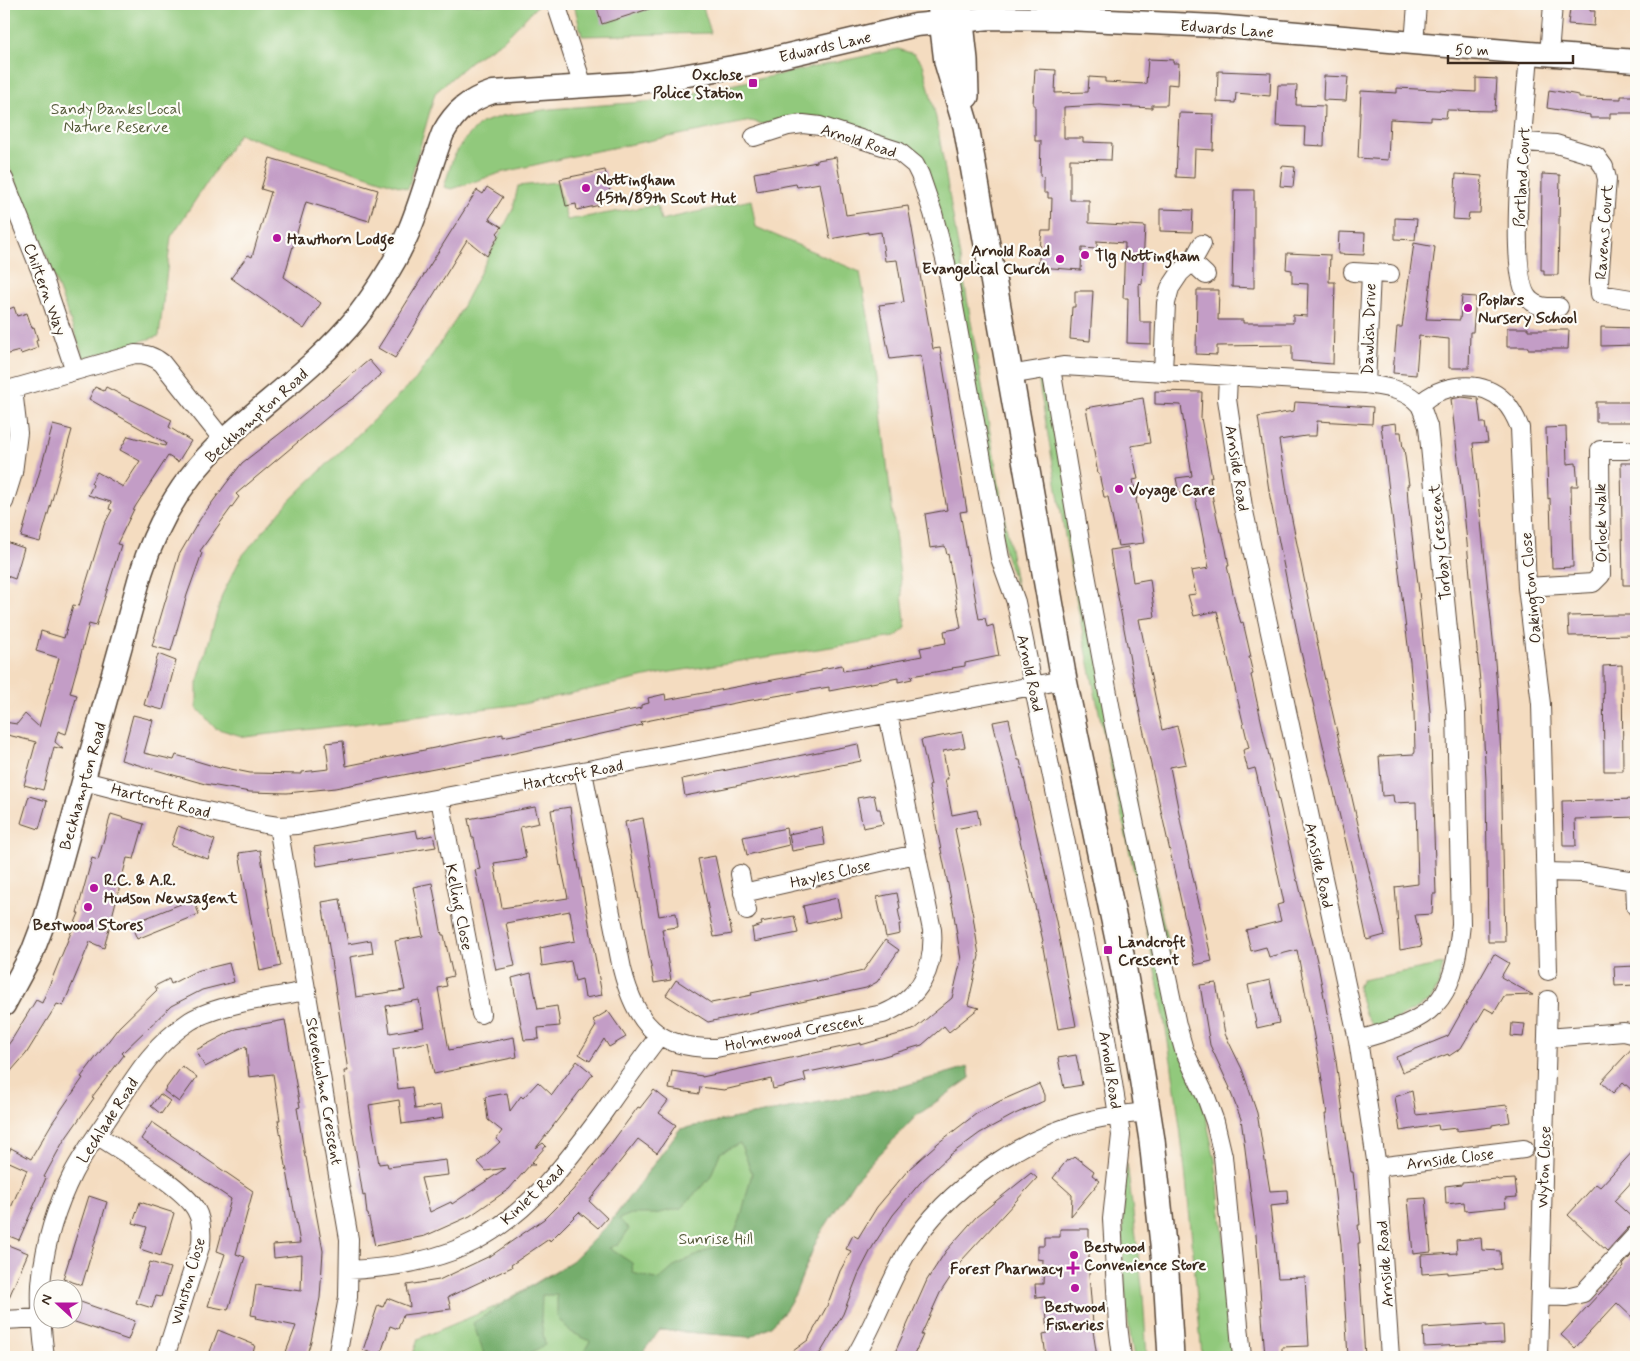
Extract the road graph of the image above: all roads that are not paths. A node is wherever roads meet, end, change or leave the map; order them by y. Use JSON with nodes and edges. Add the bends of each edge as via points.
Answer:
{"nodes":[{"id":1,"x":556,"y":4,"type":"edge"},
{"id":2,"x":1417,"y":4,"type":"edge"},
{"id":3,"x":1553,"y":4,"type":"edge"},
{"id":4,"x":951,"y":13,"type":"edge"},
{"id":5,"x":1414,"y":44,"type":"junction"},
{"id":6,"x":1539,"y":54,"type":"junction"},
{"id":7,"x":1636,"y":61,"type":"edge"},
{"id":8,"x":583,"y":86,"type":"junction"},
{"id":9,"x":754,"y":137,"type":"dead end"},
{"id":10,"x":1523,"y":142,"type":"junction"},
{"id":11,"x":4,"y":179,"type":"edge"},
{"id":12,"x":1202,"y":244,"type":"dead end"},
{"id":13,"x":1192,"y":262,"type":"junction"},
{"id":14,"x":1390,"y":274,"type":"dead end"},
{"id":15,"x":1206,"y":275,"type":"dead end"},
{"id":16,"x":1631,"y":299,"type":"dead end"},
{"id":17,"x":1559,"y":307,"type":"dead end"},
{"id":18,"x":1051,"y":368,"type":"junction"},
{"id":19,"x":75,"y":371,"type":"junction"},
{"id":20,"x":1163,"y":372,"type":"junction"},
{"id":21,"x":1010,"y":375,"type":"junction"},
{"id":22,"x":1228,"y":376,"type":"junction"},
{"id":23,"x":1366,"y":384,"type":"junction"},
{"id":24,"x":8,"y":390,"type":"edge"},
{"id":25,"x":1420,"y":404,"type":"junction"},
{"id":26,"x":223,"y":440,"type":"junction"},
{"id":27,"x":1627,"y":450,"type":"dead end"},
{"id":28,"x":4,"y":502,"type":"edge"},
{"id":29,"x":1527,"y":586,"type":"junction"},
{"id":30,"x":1064,"y":680,"type":"junction"},
{"id":31,"x":1034,"y":686,"type":"junction"},
{"id":32,"x":888,"y":714,"type":"junction"},
{"id":33,"x":583,"y":772,"type":"junction"},
{"id":34,"x":84,"y":781,"type":"junction"},
{"id":35,"x":440,"y":799,"type":"junction"},
{"id":36,"x":278,"y":826,"type":"junction"},
{"id":37,"x":916,"y":854,"type":"junction"},
{"id":38,"x":1546,"y":872,"type":"junction"},
{"id":39,"x":740,"y":874,"type":"dead end"},
{"id":40,"x":743,"y":893,"type":"junction"},
{"id":41,"x":1636,"y":907,"type":"edge"},
{"id":42,"x":747,"y":911,"type":"dead end"},
{"id":43,"x":1548,"y":971,"type":"dead end"},
{"id":44,"x":307,"y":990,"type":"junction"},
{"id":45,"x":1548,"y":1000,"type":"dead end"},
{"id":46,"x":4,"y":1005,"type":"edge"},
{"id":47,"x":481,"y":1014,"type":"dead end"},
{"id":48,"x":1636,"y":1035,"type":"edge"},
{"id":49,"x":659,"y":1036,"type":"junction"},
{"id":50,"x":1547,"y":1038,"type":"junction"},
{"id":51,"x":1358,"y":1040,"type":"junction"},
{"id":52,"x":1147,"y":1112,"type":"junction"},
{"id":53,"x":1118,"y":1116,"type":"junction"},
{"id":54,"x":97,"y":1135,"type":"junction"},
{"id":55,"x":1524,"y":1150,"type":"dead end"},
{"id":56,"x":1377,"y":1167,"type":"junction"},
{"id":57,"x":1636,"y":1236,"type":"edge"},
{"id":58,"x":349,"y":1270,"type":"junction"},
{"id":59,"x":43,"y":1278,"type":"edge"},
{"id":60,"x":1540,"y":1296,"type":"junction"},
{"id":61,"x":32,"y":1319,"type":"edge"},
{"id":62,"x":4,"y":1320,"type":"edge"},
{"id":63,"x":43,"y":1328,"type":"edge"},
{"id":64,"x":45,"y":1357,"type":"edge"},
{"id":65,"x":165,"y":1357,"type":"edge"},
{"id":66,"x":337,"y":1357,"type":"edge"},
{"id":67,"x":855,"y":1357,"type":"edge"},
{"id":68,"x":1122,"y":1357,"type":"edge"},
{"id":69,"x":1172,"y":1357,"type":"edge"},
{"id":70,"x":1242,"y":1357,"type":"edge"},
{"id":71,"x":1390,"y":1357,"type":"edge"},
{"id":72,"x":1538,"y":1357,"type":"edge"}],
"edges":[{"from":1,"to":8,"type":"street"},
{"from":2,"to":5,"type":"street"},
{"from":3,"to":6,"type":"street","name":"Portland Court"},
{"from":4,"to":5,"type":"street","name":"Edwards Lane","via":[[991,18],[1216,26]]},
{"from":4,"to":8,"type":"street","name":"Edwards Lane","via":[[916,25],[750,64],[644,81]]},
{"from":4,"to":21,"type":"main road","name":"Arnold Road","via":[[965,60],[966,126]]},
{"from":5,"to":6,"type":"street","name":"Edwards Lane"},
{"from":6,"to":7,"type":"street","name":"Edwards Lane"},
{"from":6,"to":10,"type":"street","name":"Portland Court"},
{"from":8,"to":26,"type":"street","name":"Beckhampton Road","via":[[493,92],[466,103],[443,133],[408,234],[358,316],[301,375]]},
{"from":9,"to":31,"type":"street","name":"Arnold Road","via":[[788,126],[820,126],[898,151],[915,165],[920,174],[934,213],[946,264],[990,511],[1000,558],[1016,602]]},
{"from":10,"to":16,"type":"street","name":"Ravens Court","via":[[1556,144],[1596,156],[1604,167],[1607,179],[1600,294]]},
{"from":10,"to":17,"type":"street","name":"Portland Court","via":[[1517,222],[1523,305]]},
{"from":11,"to":19,"type":"street","name":"Chiltern Way","via":[[45,282]]},
{"from":12,"to":13,"type":"street"},
{"from":13,"to":15,"type":"street"},
{"from":13,"to":20,"type":"street","via":[[1170,288],[1166,304]]},
{"from":14,"to":23,"type":"street","name":"Dawlish Drive","via":[[1362,273]]},
{"from":18,"to":20,"type":"street"},
{"from":18,"to":21,"type":"street"},
{"from":18,"to":70,"type":"street","via":[[1111,711],[1177,1025],[1184,1050],[1215,1122],[1223,1156]]},
{"from":19,"to":24,"type":"street"},
{"from":19,"to":26,"type":"street","via":[[135,354],[155,357]]},
{"from":20,"to":22,"type":"street"},
{"from":21,"to":30,"type":"main road","name":"Arnold Road"},
{"from":22,"to":23,"type":"street"},
{"from":22,"to":51,"type":"street","name":"Arnside Road","via":[[1227,399],[1243,507]]},
{"from":23,"to":25,"type":"street","via":[[1391,388]]},
{"from":24,"to":28,"type":"street","via":[[18,433],[13,473]]},
{"from":25,"to":29,"type":"street","name":"Oakington Close","via":[[1436,392],[1452,386],[1474,387],[1491,392],[1513,412],[1520,428]]},
{"from":25,"to":51,"type":"street","name":"Torbay Crescent","via":[[1428,426],[1456,711],[1460,934],[1451,980],[1440,1000],[1423,1016],[1394,1030]]},
{"from":26,"to":34,"type":"street","name":"Beckhampton Road","via":[[185,485],[152,541]]},
{"from":27,"to":29,"type":"street","name":"Orlock Walk","via":[[1600,450],[1601,575],[1593,583]]},
{"from":29,"to":38,"type":"street","name":"Oakington Close","via":[[1541,704]]},
{"from":30,"to":31,"type":"street","name":"Hartcroft Road"},
{"from":30,"to":52,"type":"main road","name":"Arnold Road","via":[[1120,949]]},
{"from":31,"to":32,"type":"street","name":"Hartcroft Road"},
{"from":31,"to":53,"type":"street","name":"Arnold Road","via":[[1105,1032]]},
{"from":32,"to":33,"type":"street","name":"Hartcroft Road"},
{"from":32,"to":37,"type":"street","name":"Holmewood Crescent"},
{"from":33,"to":35,"type":"street","name":"Hartcroft Road"},
{"from":33,"to":49,"type":"street","name":"Holmewood Crescent","via":[[628,991],[645,1022]]},
{"from":34,"to":36,"type":"street","name":"Hartcroft Road"},
{"from":34,"to":46,"type":"street","name":"Beckhampton Road","via":[[45,919],[32,953]]},
{"from":35,"to":36,"type":"street","name":"Hartcroft Road","via":[[315,823]]},
{"from":35,"to":47,"type":"street","name":"Kelling Close"},
{"from":36,"to":44,"type":"street","name":"Stevenholme Crescent"},
{"from":37,"to":40,"type":"street","name":"Hayles Close"},
{"from":37,"to":49,"type":"street","name":"Holmewood Crescent","via":[[932,930],[932,959],[925,976],[906,1002],[883,1014],[716,1048],[696,1048]]},
{"from":38,"to":41,"type":"street","via":[[1584,873],[1635,881]]},
{"from":38,"to":43,"type":"street","name":"Oakington Close"},
{"from":39,"to":40,"type":"street"},
{"from":40,"to":42,"type":"street"},
{"from":44,"to":54,"type":"street","name":"Lechlade Road","via":[[226,1007],[192,1020],[165,1040],[145,1062]]},
{"from":44,"to":58,"type":"street","name":"Stevenholme Crescent","via":[[346,1212],[350,1239]]},
{"from":45,"to":50,"type":"street","name":"Wyton Close"},
{"from":48,"to":50,"type":"street","via":[[1624,1032]]},
{"from":49,"to":58,"type":"street","name":"Kinlet Road","via":[[568,1161],[500,1225],[448,1252],[390,1268]]},
{"from":50,"to":60,"type":"street","name":"Wyton Close"},
{"from":51,"to":56,"type":"street","name":"Arnside Road"},
{"from":52,"to":53,"type":"street"},
{"from":52,"to":69,"type":"main road","name":"Arnold Road","via":[[1166,1273]]},
{"from":53,"to":67,"type":"street","via":[[1063,1128],[1032,1142],[986,1168],[957,1193],[932,1217],[910,1247]]},
{"from":53,"to":68,"type":"street","name":"Arnold Road","via":[[1121,1134],[1112,1219]]},
{"from":54,"to":59,"type":"street","name":"Lechlade Road","via":[[73,1172],[57,1212]]},
{"from":54,"to":65,"type":"street","name":"Whiston Close","via":[[188,1198],[197,1210],[202,1226],[201,1244]]},
{"from":55,"to":56,"type":"street","name":"Arnside Close"},
{"from":56,"to":71,"type":"street","name":"Arnside Road"},
{"from":57,"to":60,"type":"street","via":[[1583,1293],[1566,1297]]},
{"from":58,"to":66,"type":"street","name":"Stevenholme Crescent","via":[[345,1322]]},
{"from":60,"to":72,"type":"street","name":"Wyton Close"},
{"from":61,"to":62,"type":"street"},
{"from":63,"to":64,"type":"street","name":"Lechlade Road"}]}
